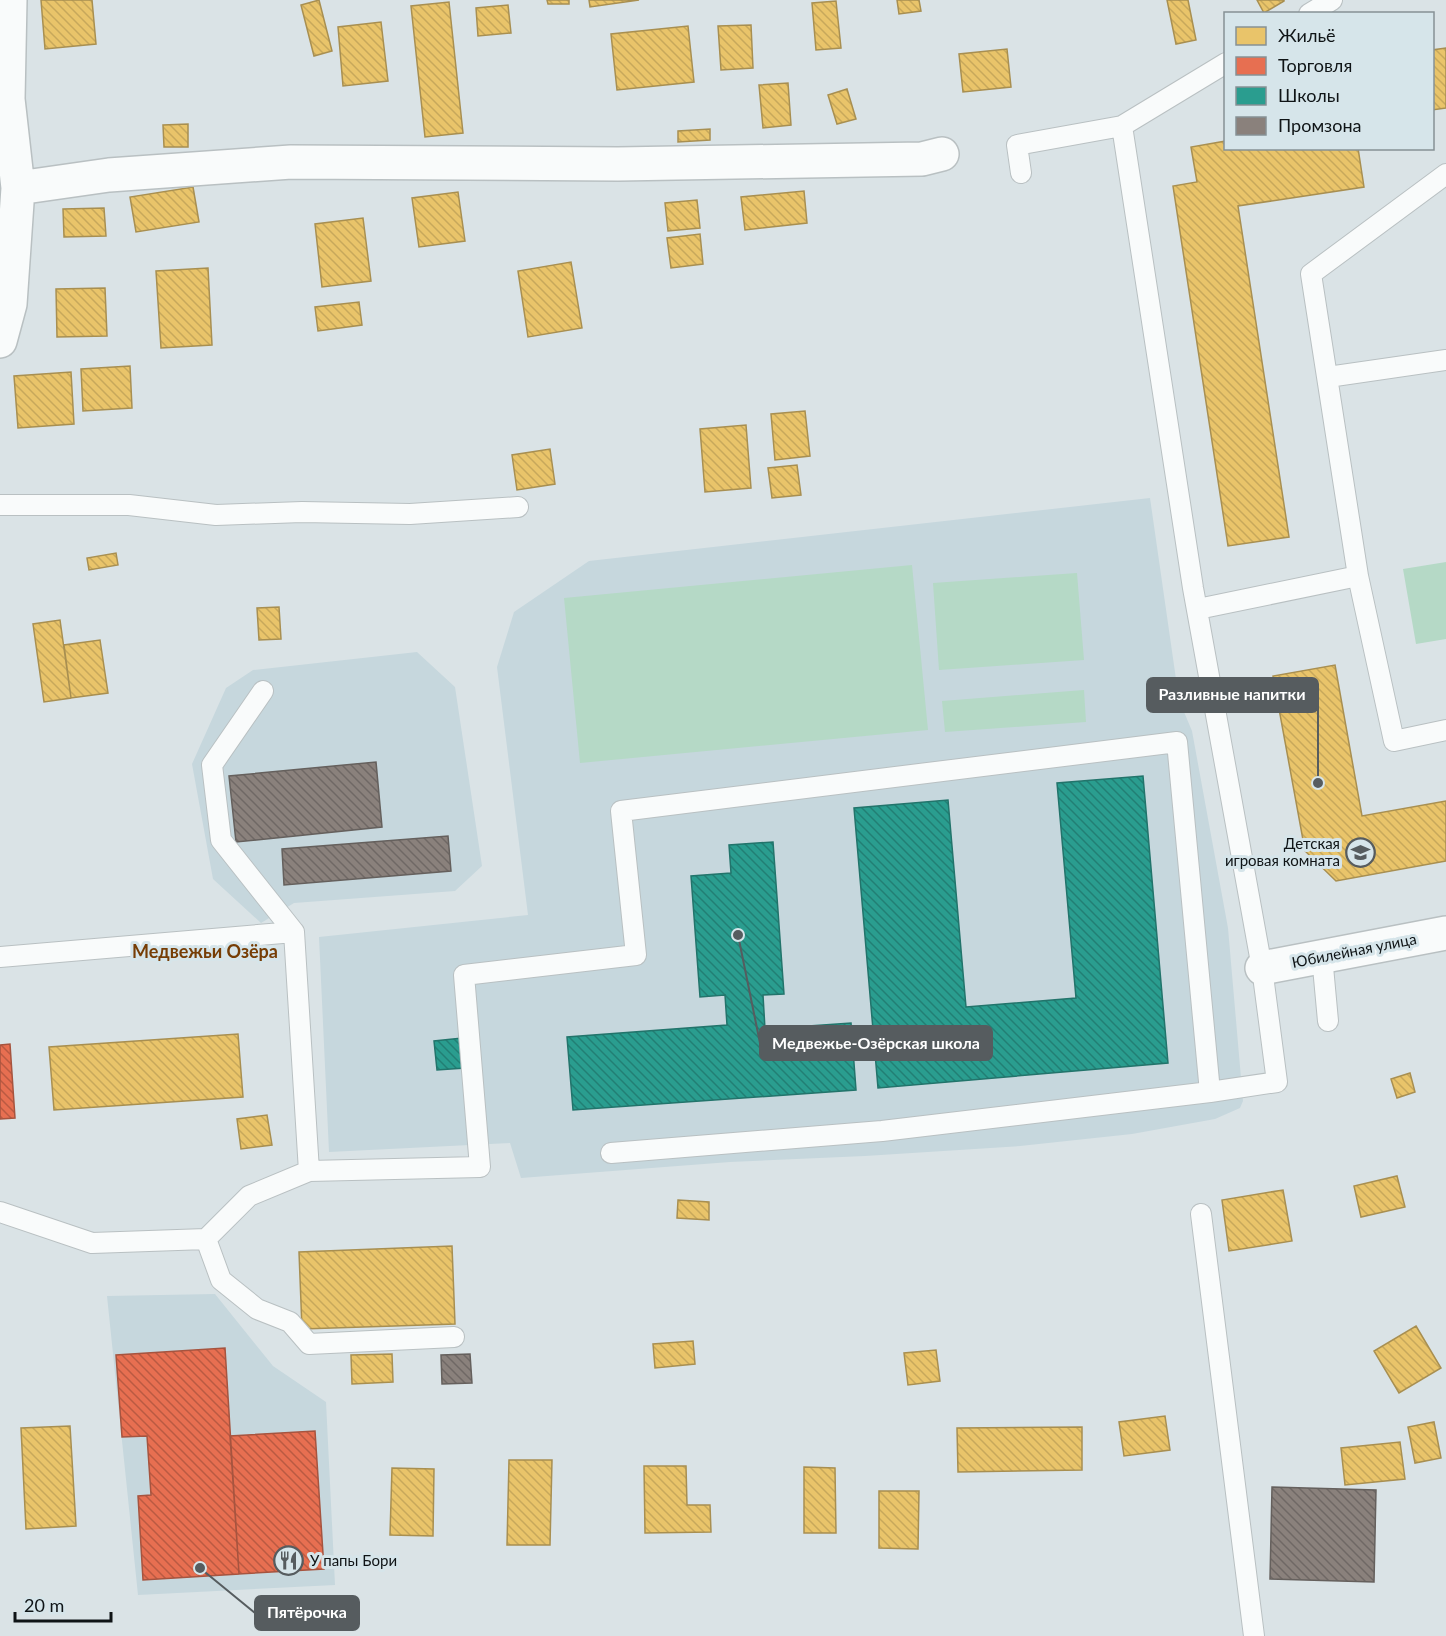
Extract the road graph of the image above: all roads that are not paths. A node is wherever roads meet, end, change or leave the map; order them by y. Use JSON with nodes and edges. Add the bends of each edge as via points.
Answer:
{"nodes":[{"id":1,"x":10,"y":0,"type":"edge"},
{"id":2,"x":1332,"y":0,"type":"edge"},
{"id":3,"x":1312,"y":12,"type":"edge"},
{"id":4,"x":1224,"y":64,"type":"edge"},
{"id":5,"x":1122,"y":126,"type":"junction"},
{"id":6,"x":942,"y":154,"type":"dead end"},
{"id":7,"x":1021,"y":173,"type":"dead end"},
{"id":8,"x":1446,"y":174,"type":"edge"},
{"id":9,"x":18,"y":188,"type":"junction"},
{"id":10,"x":0,"y":341,"type":"edge"},
{"id":11,"x":1446,"y":360,"type":"edge"},
{"id":12,"x":1328,"y":377,"type":"junction"},
{"id":13,"x":0,"y":505,"type":"edge"},
{"id":14,"x":518,"y":507,"type":"dead end"},
{"id":15,"x":1358,"y":576,"type":"junction"},
{"id":16,"x":1198,"y":609,"type":"junction"},
{"id":17,"x":263,"y":691,"type":"dead end"},
{"id":18,"x":1446,"y":730,"type":"edge"},
{"id":19,"x":294,"y":932,"type":"junction"},
{"id":20,"x":1446,"y":933,"type":"edge"},
{"id":21,"x":1322,"y":956,"type":"junction"},
{"id":22,"x":0,"y":957,"type":"edge"},
{"id":23,"x":1262,"y":968,"type":"junction"},
{"id":24,"x":1328,"y":1021,"type":"dead end"},
{"id":25,"x":1209,"y":1092,"type":"junction"},
{"id":26,"x":611,"y":1153,"type":"dead end"},
{"id":27,"x":309,"y":1172,"type":"junction"},
{"id":28,"x":0,"y":1212,"type":"edge"},
{"id":29,"x":1201,"y":1214,"type":"dead end"},
{"id":30,"x":206,"y":1239,"type":"junction"},
{"id":31,"x":454,"y":1336,"type":"dead end"},
{"id":32,"x":1254,"y":1636,"type":"edge"}],
"edges":[{"from":1,"to":9,"type":"street","via":[[8,99]]},
{"from":2,"to":3,"type":"lane"},
{"from":4,"to":5,"type":"lane"},
{"from":5,"to":7,"type":"lane","via":[[1017,145]]},
{"from":5,"to":16,"type":"lane"},
{"from":6,"to":9,"type":"street","via":[[922,159],[618,164],[291,162],[109,175]]},
{"from":8,"to":12,"type":"lane","via":[[1311,274]]},
{"from":9,"to":10,"type":"street","via":[[10,304]]},
{"from":11,"to":12,"type":"lane"},
{"from":12,"to":15,"type":"lane"},
{"from":13,"to":14,"type":"lane","via":[[129,505],[216,515],[410,514]]},
{"from":15,"to":16,"type":"lane"},
{"from":15,"to":18,"type":"lane","via":[[1394,741]]},
{"from":16,"to":23,"type":"lane"},
{"from":17,"to":19,"type":"lane","via":[[212,765],[221,840]]},
{"from":19,"to":22,"type":"lane"},
{"from":19,"to":27,"type":"lane"},
{"from":20,"to":21,"type":"street","name":"Юбилейная улица"},
{"from":21,"to":23,"type":"street","name":"Юбилейная улица"},
{"from":21,"to":24,"type":"lane"},
{"from":23,"to":25,"type":"lane","via":[[1277,1082]]},
{"from":25,"to":26,"type":"lane","via":[[882,1131]]},
{"from":25,"to":27,"type":"lane","via":[[1176,742],[621,811],[636,955],[464,975],[480,1167]]},
{"from":27,"to":30,"type":"lane","via":[[249,1196]]},
{"from":28,"to":30,"type":"lane","via":[[92,1243]]},
{"from":29,"to":32,"type":"lane"},
{"from":30,"to":31,"type":"lane","via":[[221,1280],[257,1309],[290,1322],[309,1344]]}]}
